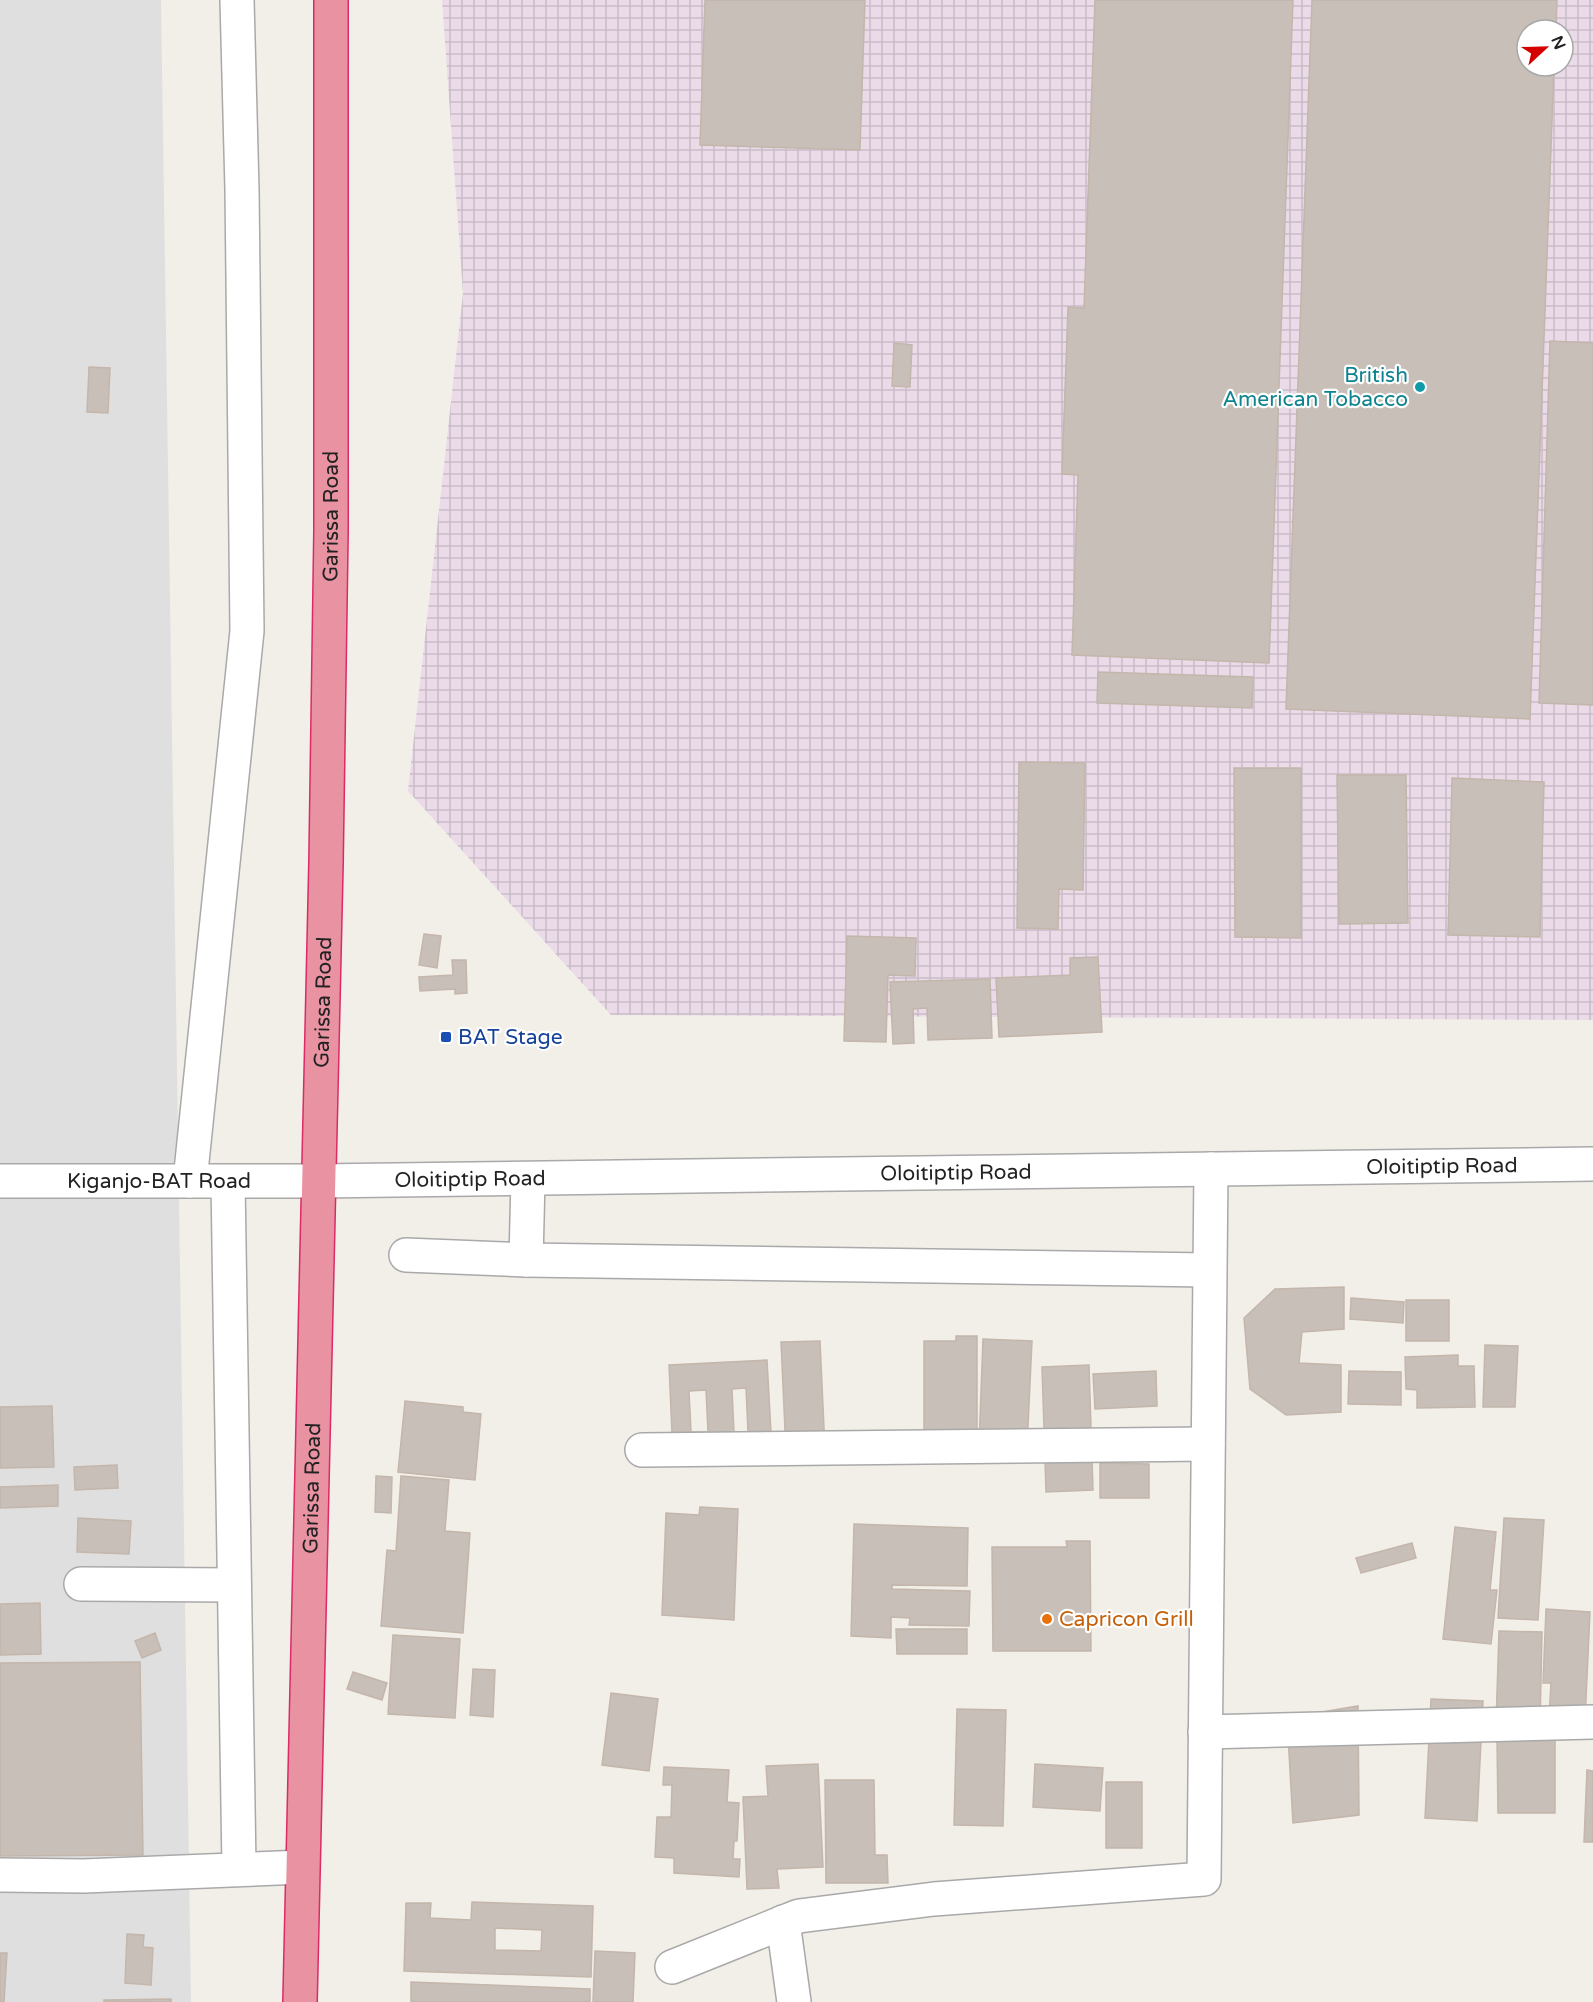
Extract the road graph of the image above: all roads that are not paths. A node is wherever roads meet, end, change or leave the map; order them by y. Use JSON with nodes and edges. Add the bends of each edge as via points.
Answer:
{"nodes":[{"id":1,"x":237,"y":0,"type":"edge"},
{"id":2,"x":331,"y":0,"type":"edge"},
{"id":3,"x":1593,"y":1164,"type":"edge"},
{"id":4,"x":1211,"y":1169,"type":"junction"},
{"id":5,"x":528,"y":1179,"type":"junction"},
{"id":6,"x":0,"y":1181,"type":"edge"},
{"id":7,"x":190,"y":1181,"type":"junction"},
{"id":8,"x":228,"y":1182,"type":"junction"},
{"id":9,"x":318,"y":1182,"type":"junction"},
{"id":10,"x":406,"y":1255,"type":"dead end"},
{"id":11,"x":526,"y":1260,"type":"junction"},
{"id":12,"x":1209,"y":1270,"type":"junction"},
{"id":13,"x":1208,"y":1444,"type":"junction"},
{"id":14,"x":642,"y":1450,"type":"dead end"},
{"id":15,"x":81,"y":1584,"type":"dead end"},
{"id":16,"x":234,"y":1585,"type":"junction"},
{"id":17,"x":1593,"y":1722,"type":"edge"},
{"id":18,"x":1205,"y":1732,"type":"junction"},
{"id":19,"x":302,"y":1867,"type":"junction"},
{"id":20,"x":239,"y":1869,"type":"junction"},
{"id":21,"x":0,"y":1875,"type":"edge"},
{"id":22,"x":783,"y":1923,"type":"junction"},
{"id":23,"x":672,"y":1967,"type":"dead end"},
{"id":24,"x":300,"y":2002,"type":"edge"},
{"id":25,"x":794,"y":2002,"type":"edge"}],
"edges":[{"from":1,"to":7,"type":"street","via":[[247,631]]},
{"from":2,"to":9,"type":"highway","name":"Garissa Road","via":[[331,531]]},
{"from":3,"to":4,"type":"street","name":"Oloitiptip Road"},
{"from":4,"to":5,"type":"street","name":"Oloitiptip Road"},
{"from":4,"to":12,"type":"street"},
{"from":5,"to":9,"type":"street","name":"Oloitiptip Road"},
{"from":5,"to":11,"type":"street"},
{"from":6,"to":7,"type":"street","name":"Kiganjo-BAT Road"},
{"from":7,"to":8,"type":"street","name":"Kiganjo-BAT Road"},
{"from":8,"to":9,"type":"street","name":"Kiganjo-BAT Road"},
{"from":8,"to":16,"type":"street"},
{"from":9,"to":19,"type":"highway","name":"Garissa Road"},
{"from":10,"to":11,"type":"street"},
{"from":11,"to":12,"type":"street"},
{"from":12,"to":13,"type":"street"},
{"from":13,"to":14,"type":"street"},
{"from":13,"to":18,"type":"street"},
{"from":15,"to":16,"type":"street"},
{"from":16,"to":20,"type":"street"},
{"from":17,"to":18,"type":"street"},
{"from":18,"to":22,"type":"street","via":[[1204,1879],[934,1899],[799,1916]]},
{"from":19,"to":20,"type":"street"},
{"from":19,"to":24,"type":"highway","name":"Garissa Road"},
{"from":20,"to":21,"type":"street","via":[[84,1876]]},
{"from":22,"to":23,"type":"street"},
{"from":22,"to":25,"type":"street"}]}
